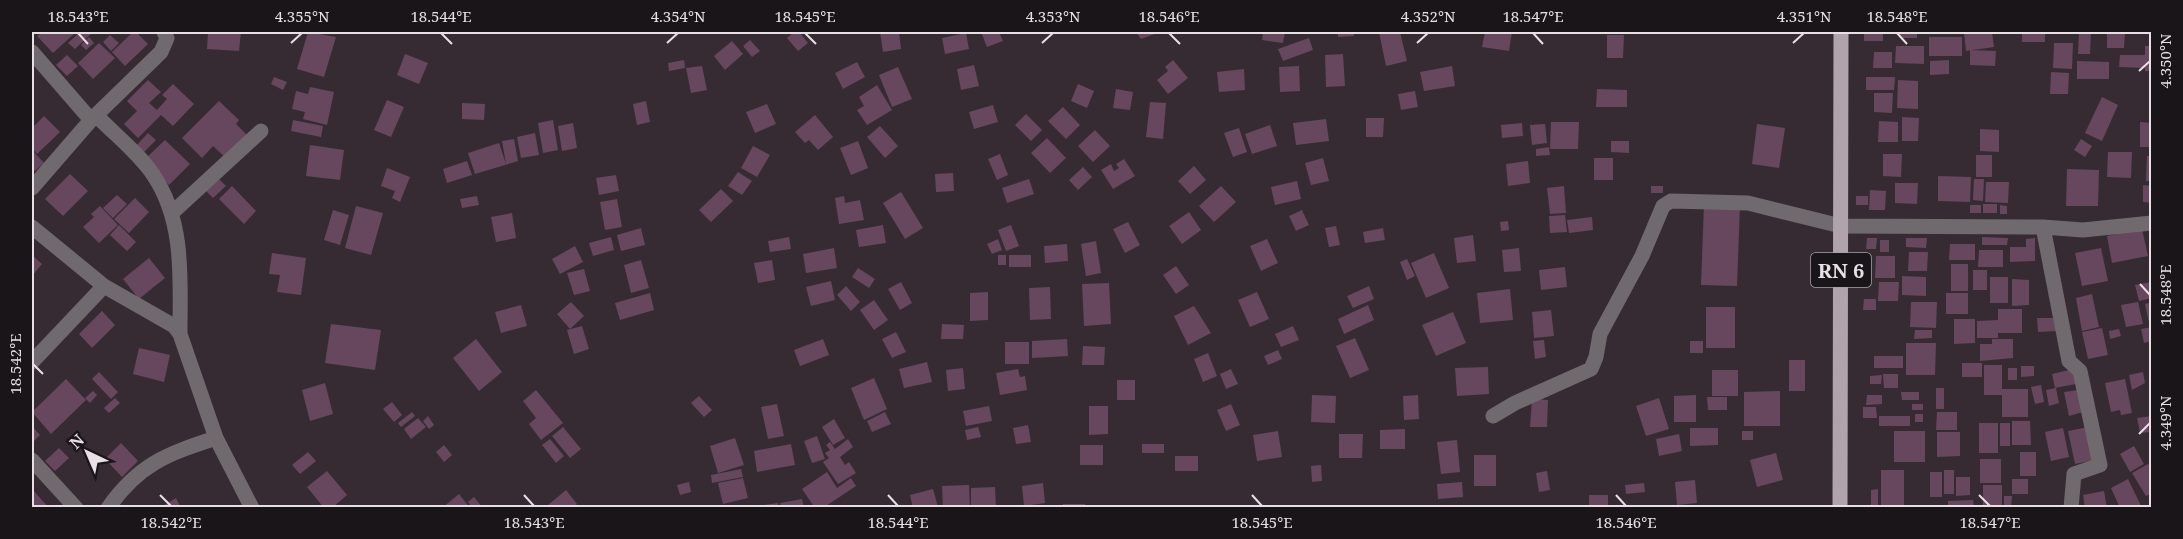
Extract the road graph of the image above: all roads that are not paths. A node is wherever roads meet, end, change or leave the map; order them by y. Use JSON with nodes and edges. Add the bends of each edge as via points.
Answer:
{"nodes":[{"id":1,"x":164,"y":32,"type":"edge"},
{"id":2,"x":1841,"y":32,"type":"edge"},
{"id":3,"x":32,"y":52,"type":"edge"},
{"id":4,"x":93,"y":118,"type":"junction"},
{"id":5,"x":261,"y":131,"type":"dead end"},
{"id":6,"x":32,"y":189,"type":"edge"},
{"id":7,"x":173,"y":212,"type":"junction"},
{"id":8,"x":2151,"y":223,"type":"edge"},
{"id":9,"x":1841,"y":226,"type":"junction"},
{"id":10,"x":32,"y":227,"type":"edge"},
{"id":11,"x":2043,"y":227,"type":"junction"},
{"id":12,"x":104,"y":286,"type":"junction"},
{"id":13,"x":180,"y":334,"type":"junction"},
{"id":14,"x":32,"y":362,"type":"edge"},
{"id":15,"x":1493,"y":416,"type":"dead end"},
{"id":16,"x":216,"y":438,"type":"junction"},
{"id":17,"x":32,"y":460,"type":"edge"},
{"id":18,"x":76,"y":507,"type":"edge"},
{"id":19,"x":108,"y":507,"type":"edge"},
{"id":20,"x":252,"y":507,"type":"edge"},
{"id":21,"x":1840,"y":507,"type":"edge"},
{"id":22,"x":2071,"y":507,"type":"edge"}],
"edges":[{"from":1,"to":4,"type":"street","via":[[167,38],[161,52]]},
{"from":2,"to":9,"type":"main road","number":"RN 6"},
{"from":3,"to":4,"type":"street"},
{"from":4,"to":6,"type":"street"},
{"from":4,"to":7,"type":"street","via":[[153,174]]},
{"from":5,"to":7,"type":"street"},
{"from":7,"to":13,"type":"street","via":[[180,259]]},
{"from":8,"to":11,"type":"street","via":[[2083,230]]},
{"from":9,"to":11,"type":"street"},
{"from":9,"to":15,"type":"street","via":[[1748,203],[1671,201],[1663,206],[1642,256],[1600,334],[1591,369]]},
{"from":9,"to":21,"type":"main road","number":"RN 6"},
{"from":10,"to":12,"type":"street"},
{"from":11,"to":22,"type":"street","via":[[2069,361],[2080,371],[2100,465],[2074,474]]},
{"from":12,"to":13,"type":"street","via":[[174,326]]},
{"from":12,"to":14,"type":"street"},
{"from":13,"to":16,"type":"street"},
{"from":16,"to":19,"type":"street","via":[[163,456],[138,473]]},
{"from":16,"to":20,"type":"street"},
{"from":17,"to":18,"type":"street"}]}
